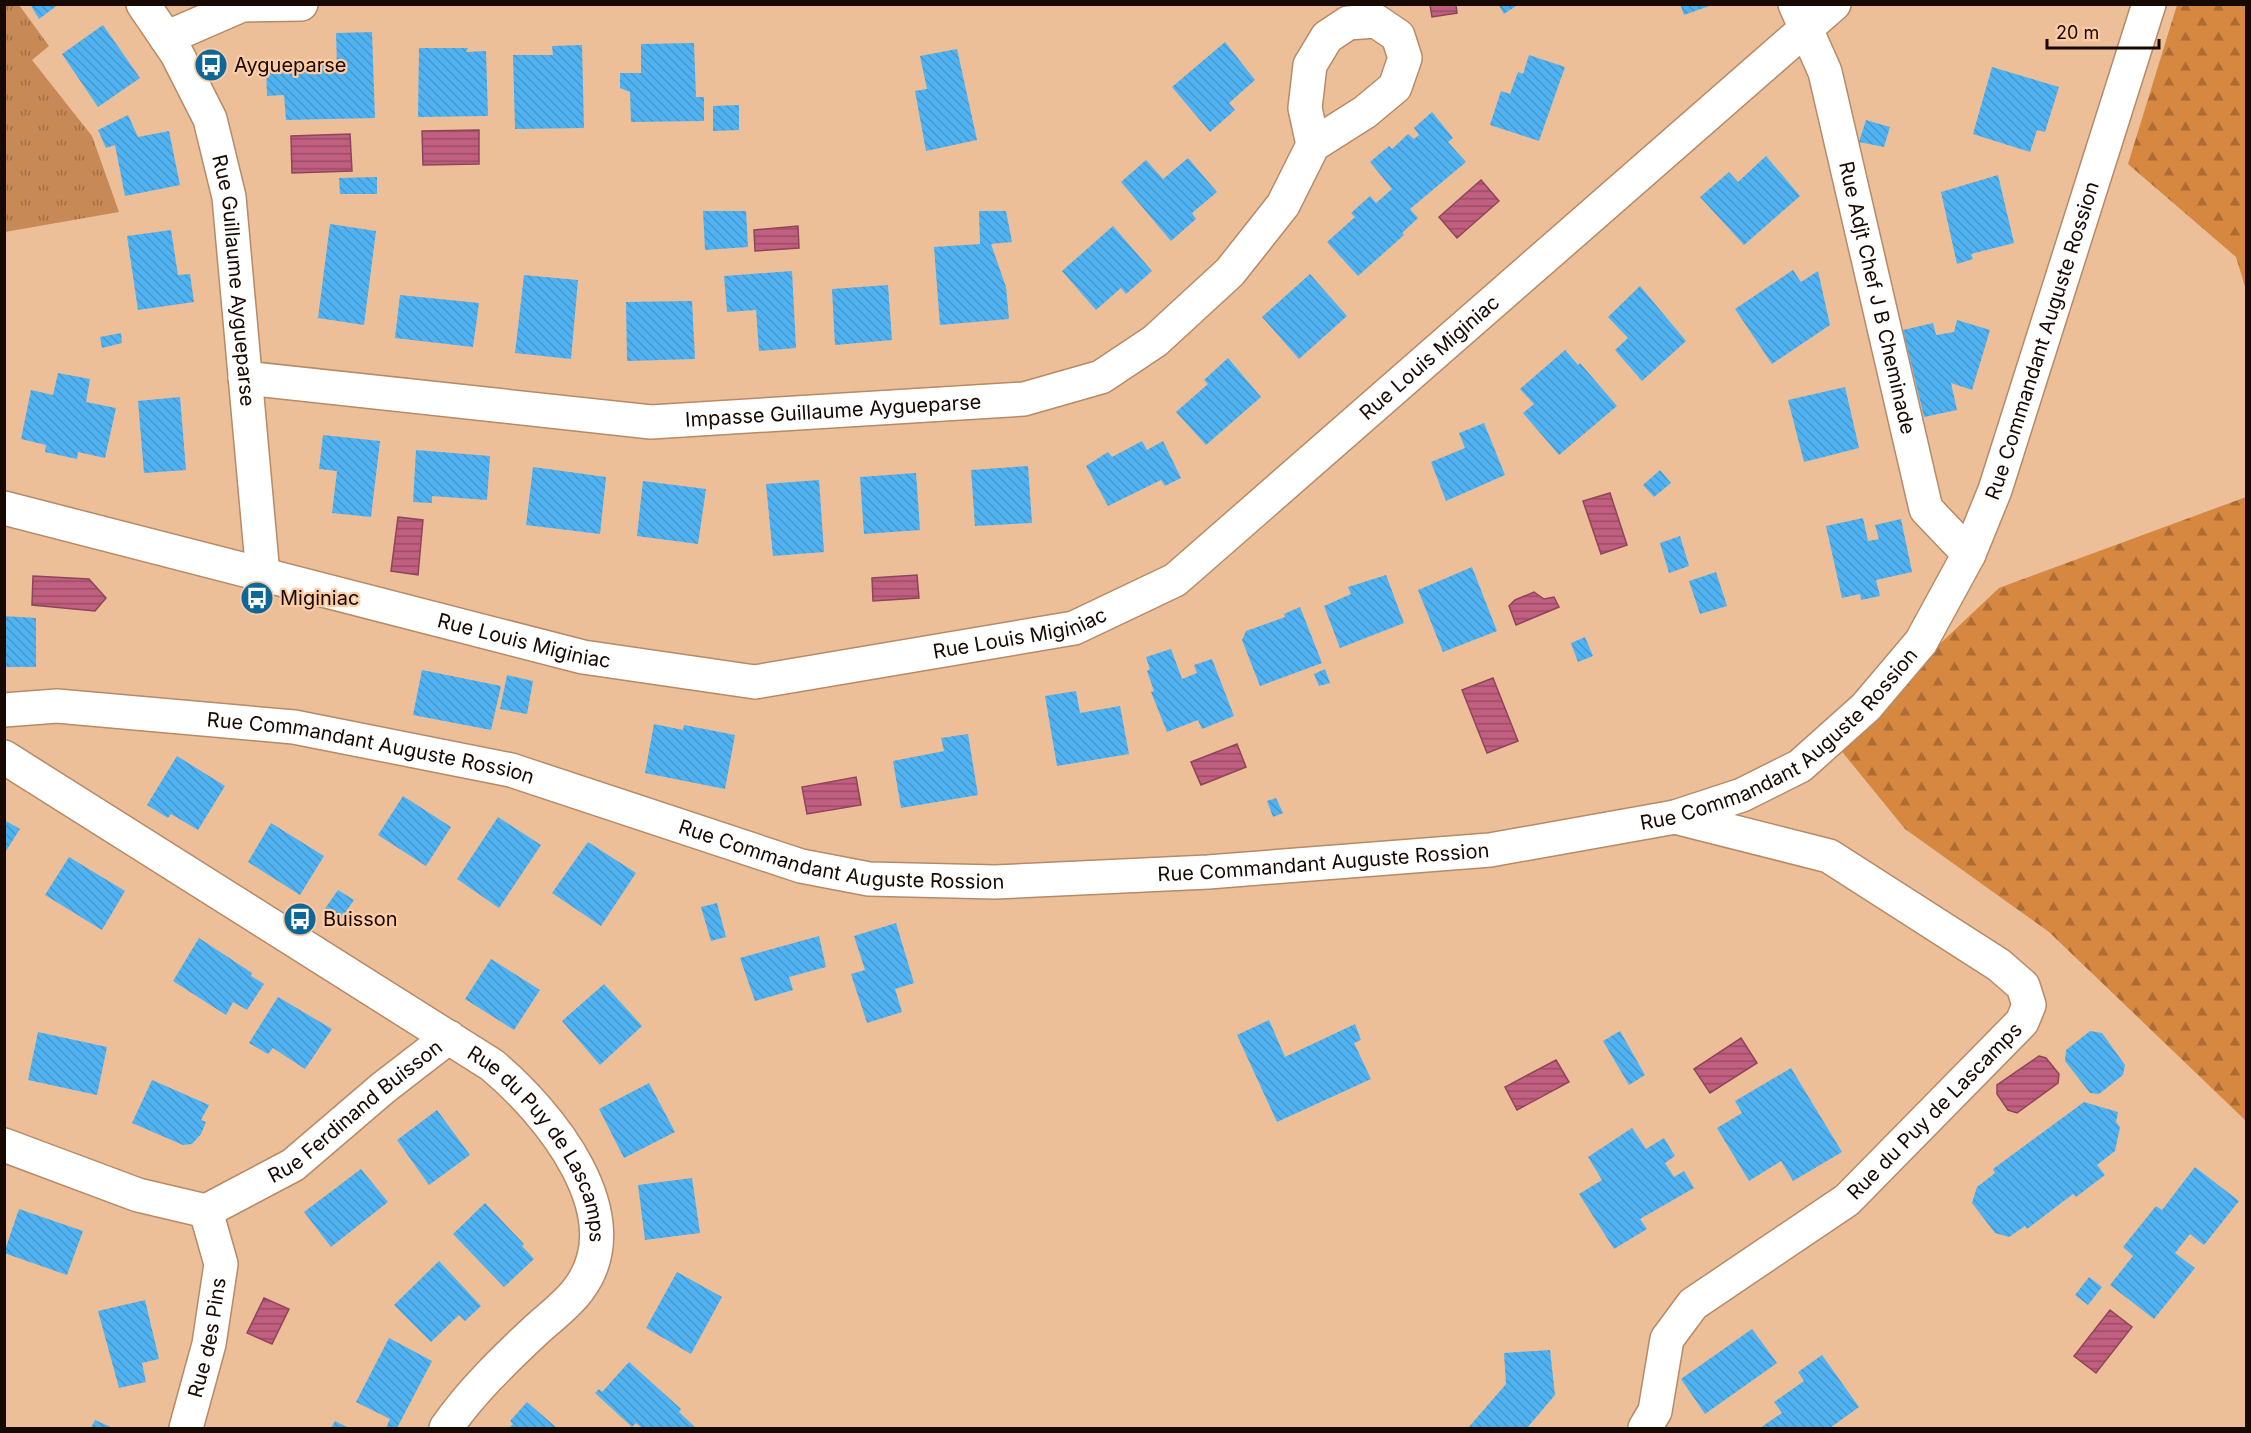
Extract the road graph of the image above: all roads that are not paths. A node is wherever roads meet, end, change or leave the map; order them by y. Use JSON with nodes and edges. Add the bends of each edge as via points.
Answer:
{"nodes":[{"id":1,"x":143,"y":4,"type":"edge"},
{"id":2,"x":301,"y":4,"type":"edge"},
{"id":3,"x":1834,"y":4,"type":"edge"},
{"id":4,"x":2149,"y":4,"type":"edge"},
{"id":5,"x":1801,"y":16,"type":"edge"},
{"id":6,"x":166,"y":38,"type":"junction"},
{"id":7,"x":1313,"y":145,"type":"dead end"},
{"id":8,"x":245,"y":378,"type":"junction"},
{"id":9,"x":4,"y":508,"type":"edge"},
{"id":10,"x":1969,"y":554,"type":"junction"},
{"id":11,"x":263,"y":575,"type":"junction"},
{"id":12,"x":4,"y":710,"type":"edge"},
{"id":13,"x":4,"y":757,"type":"edge"},
{"id":14,"x":1675,"y":817,"type":"junction"},
{"id":15,"x":449,"y":1037,"type":"junction"},
{"id":16,"x":4,"y":1145,"type":"edge"},
{"id":17,"x":206,"y":1211,"type":"junction"},
{"id":18,"x":186,"y":1428,"type":"edge"},
{"id":19,"x":446,"y":1428,"type":"edge"},
{"id":20,"x":1645,"y":1428,"type":"edge"}],
"edges":[{"from":1,"to":6,"type":"street","name":"Rue Guillaume Aygueparse"},
{"from":2,"to":6,"type":"street","via":[[242,5]]},
{"from":3,"to":5,"type":"street","name":"Rue Louis Miginiac"},
{"from":4,"to":10,"type":"street","name":"Rue Commandant Auguste Rossion","via":[[1995,490]]},
{"from":5,"to":10,"type":"street","name":"Rue Adjt Chef J B Cheminade","via":[[1825,72],[1926,509]]},
{"from":5,"to":11,"type":"street","name":"Rue Louis Miginiac","via":[[1175,580],[1074,628],[755,682],[583,657]]},
{"from":6,"to":8,"type":"street","name":"Rue Guillaume Aygueparse","via":[[210,119],[229,196]]},
{"from":7,"to":8,"type":"street","name":"Impasse Guillaume Aygueparse","via":[[1283,205],[1230,272],[1155,341],[1101,377],[1024,399],[651,422]]},
{"from":8,"to":11,"type":"street","name":"Rue Guillaume Aygueparse"},
{"from":9,"to":11,"type":"street","name":"Rue Louis Miginiac"},
{"from":10,"to":14,"type":"street","name":"Rue Commandant Auguste Rossion","via":[[1921,642],[1866,707],[1808,759],[1742,795]]},
{"from":12,"to":14,"type":"street","name":"Rue Commandant Auguste Rossion","via":[[57,706],[294,727],[511,770],[801,866],[869,879],[995,882],[1208,872],[1490,850]]},
{"from":13,"to":15,"type":"street","name":"Rue Ferdinand Buisson"},
{"from":14,"to":20,"type":"street","name":"Rue du Puy de Lascamps","via":[[1829,856],[1999,965],[2022,986],[2029,1005],[2022,1022],[1847,1200],[1693,1304],[1667,1339],[1655,1411]]},
{"from":15,"to":17,"type":"street","name":"Rue Ferdinand Buisson","via":[[293,1165]]},
{"from":15,"to":19,"type":"street","name":"Rue du Puy de Lascamps","via":[[522,1090],[549,1121],[585,1183],[595,1215],[596,1249],[589,1274],[577,1292],[499,1365]]},
{"from":16,"to":17,"type":"street","via":[[138,1195]]},
{"from":17,"to":18,"type":"street","name":"Rue des Pins","via":[[220,1264],[209,1344]]}]}
